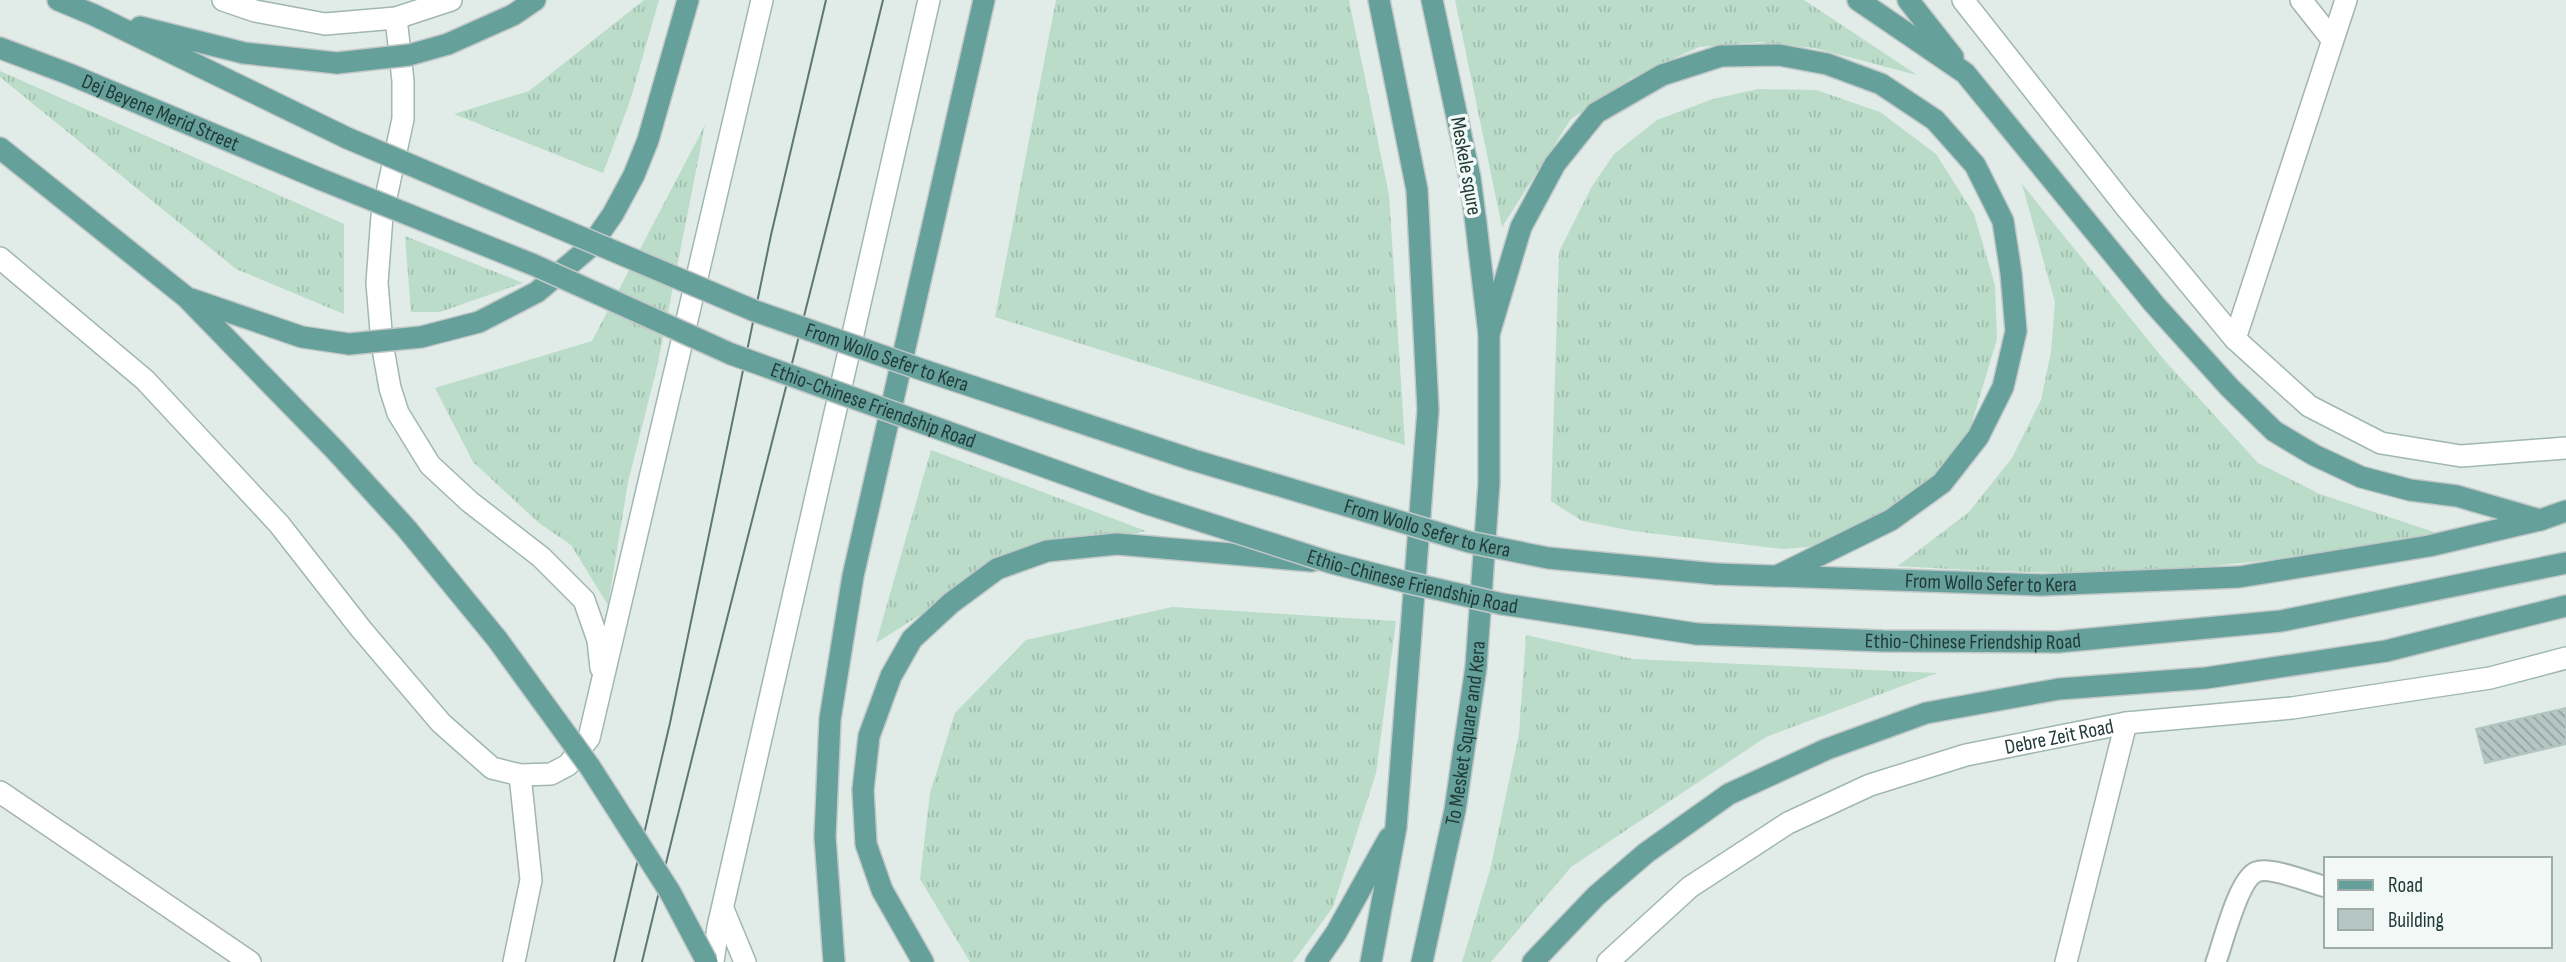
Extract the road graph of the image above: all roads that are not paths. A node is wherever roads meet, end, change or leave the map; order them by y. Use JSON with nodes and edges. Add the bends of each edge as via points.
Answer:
{"nodes":[{"id":1,"x":58,"y":0,"type":"edge"},
{"id":2,"x":223,"y":0,"type":"edge"},
{"id":3,"x":452,"y":0,"type":"edge"},
{"id":4,"x":535,"y":0,"type":"edge"},
{"id":5,"x":688,"y":0,"type":"edge"},
{"id":6,"x":762,"y":0,"type":"edge"},
{"id":7,"x":929,"y":0,"type":"edge"},
{"id":8,"x":984,"y":0,"type":"edge"},
{"id":9,"x":1379,"y":0,"type":"edge"},
{"id":10,"x":1432,"y":0,"type":"edge"},
{"id":11,"x":1858,"y":0,"type":"edge"},
{"id":12,"x":1908,"y":0,"type":"edge"},
{"id":13,"x":1963,"y":0,"type":"edge"},
{"id":14,"x":2301,"y":0,"type":"edge"},
{"id":15,"x":2346,"y":0,"type":"edge"},
{"id":16,"x":94,"y":15,"type":"junction"},
{"id":17,"x":396,"y":18,"type":"junction"},
{"id":18,"x":2332,"y":38,"type":"junction"},
{"id":19,"x":0,"y":48,"type":"edge"},
{"id":20,"x":1965,"y":73,"type":"junction"},
{"id":21,"x":0,"y":148,"type":"edge"},
{"id":22,"x":320,"y":178,"type":"joint"},
{"id":23,"x":0,"y":258,"type":"edge"},
{"id":24,"x":186,"y":298,"type":"junction"},
{"id":25,"x":1489,"y":334,"type":"junction"},
{"id":26,"x":2235,"y":339,"type":"junction"},
{"id":27,"x":2566,"y":448,"type":"edge"},
{"id":28,"x":2566,"y":511,"type":"edge"},
{"id":29,"x":2540,"y":520,"type":"junction"},
{"id":30,"x":1332,"y":563,"type":"junction"},
{"id":31,"x":2566,"y":563,"type":"edge"},
{"id":32,"x":1777,"y":576,"type":"junction"},
{"id":33,"x":2566,"y":606,"type":"edge"},
{"id":34,"x":2566,"y":658,"type":"edge"},
{"id":35,"x":602,"y":688,"type":"junction"},
{"id":36,"x":2126,"y":723,"type":"junction"},
{"id":37,"x":520,"y":775,"type":"junction"},
{"id":38,"x":0,"y":792,"type":"edge"},
{"id":39,"x":1396,"y":827,"type":"junction"},
{"id":40,"x":2324,"y":886,"type":"edge"},
{"id":41,"x":723,"y":909,"type":"junction"},
{"id":42,"x":250,"y":962,"type":"edge"},
{"id":43,"x":514,"y":962,"type":"edge"},
{"id":44,"x":707,"y":962,"type":"edge"},
{"id":45,"x":713,"y":962,"type":"edge"},
{"id":46,"x":746,"y":962,"type":"edge"},
{"id":47,"x":834,"y":962,"type":"edge"},
{"id":48,"x":923,"y":962,"type":"edge"},
{"id":49,"x":1315,"y":962,"type":"edge"},
{"id":50,"x":1371,"y":962,"type":"edge"},
{"id":51,"x":1422,"y":962,"type":"edge"},
{"id":52,"x":1533,"y":962,"type":"edge"},
{"id":53,"x":1608,"y":962,"type":"edge"},
{"id":54,"x":2066,"y":962,"type":"edge"},
{"id":55,"x":2217,"y":962,"type":"edge"}],
"edges":[{"from":1,"to":16,"type":"main road"},
{"from":2,"to":17,"type":"main road","via":[[325,24]]},
{"from":3,"to":17,"type":"main road"},
{"from":4,"to":16,"type":"main road","bridge":true,"via":[[513,15],[447,44],[409,55],[337,63],[244,53]]},
{"from":5,"to":24,"type":"main road","bridge":true,"via":[[634,175],[590,247],[537,292],[479,322],[421,337],[349,345],[302,337]]},
{"from":6,"to":35,"type":"main road"},
{"from":7,"to":41,"type":"main road"},
{"from":8,"to":47,"type":"main road","via":[[853,576],[831,719],[825,837]]},
{"from":9,"to":39,"type":"main road","via":[[1417,190],[1428,410]]},
{"from":10,"to":25,"type":"main road","name":"Meskele squre","via":[[1470,178]]},
{"from":11,"to":20,"type":"main road"},
{"from":12,"to":20,"type":"main road"},
{"from":13,"to":26,"type":"main road"},
{"from":14,"to":18,"type":"main road"},
{"from":15,"to":18,"type":"main road"},
{"from":16,"to":32,"type":"main road","name":"From Wollo Sefer to Kera","bridge":true,"via":[[347,138],[755,311],[1192,460],[1469,542],[1548,558]]},
{"from":17,"to":35,"type":"main road","via":[[403,119],[382,216],[377,283],[390,388],[398,413],[430,465],[541,557],[584,600],[598,640]]},
{"from":18,"to":26,"type":"main road"},
{"from":19,"to":22,"type":"main road","name":"Dej Beyene Merid Street"},
{"from":20,"to":29,"type":"main road","via":[[2155,305],[2274,430],[2361,477],[2457,496]]},
{"from":21,"to":24,"type":"main road"},
{"from":22,"to":30,"type":"main road","name":"Ethio-Chinese Friendship Road","bridge":true,"via":[[534,265],[731,354],[1148,504]]},
{"from":23,"to":37,"type":"main road","via":[[145,380],[279,524],[441,723],[492,768]]},
{"from":24,"to":44,"type":"main road","bridge":true,"via":[[335,450],[497,639],[590,767],[670,892]]},
{"from":25,"to":32,"type":"main road","via":[[1521,227],[1555,164],[1596,113],[1662,75],[1721,56],[1779,55],[1827,64],[1881,84],[1935,120],[1975,165],[2003,221],[2016,331],[2003,387],[1978,437],[1942,483],[1891,520]]},
{"from":25,"to":51,"type":"main road","name":"To Mesket Square and Kera","via":[[1489,483],[1476,667],[1455,810]]},
{"from":26,"to":27,"type":"main road","via":[[2309,406],[2381,443],[2461,456]]},
{"from":28,"to":29,"type":"main road","name":"From Wollo Sefer to Kera"},
{"from":29,"to":32,"type":"main road","name":"From Wollo Sefer to Kera","via":[[2429,546],[2238,577],[2042,585]]},
{"from":30,"to":31,"type":"main road","name":"Ethio-Chinese Friendship Road","bridge":true,"via":[[1502,604],[1697,634],[2058,642],[2281,621]]},
{"from":30,"to":48,"type":"main road","bridge":true,"via":[[1117,544],[1047,551],[997,569],[912,639],[891,676],[869,736],[863,790],[866,844],[882,890]]},
{"from":33,"to":52,"type":"main road","via":[[2386,651],[2206,678],[2059,689],[1926,713],[1827,749],[1729,794],[1606,887]]},
{"from":34,"to":36,"type":"main road","name":"Debre Zeit Road","via":[[2490,678],[2292,708]]},
{"from":35,"to":37,"type":"main road","via":[[589,738],[568,765],[551,774]]},
{"from":36,"to":53,"type":"main road","name":"Debre Zeit Road","via":[[1966,755],[1870,785],[1788,822],[1690,887]]},
{"from":36,"to":54,"type":"main road"},
{"from":37,"to":43,"type":"main road","via":[[531,880]]},
{"from":38,"to":42,"type":"main road"},
{"from":39,"to":49,"type":"main road"},
{"from":39,"to":50,"type":"main road"},
{"from":40,"to":55,"type":"lane","via":[[2269,871],[2256,872],[2244,884]]},
{"from":41,"to":45,"type":"main road"},
{"from":41,"to":46,"type":"main road"}]}
